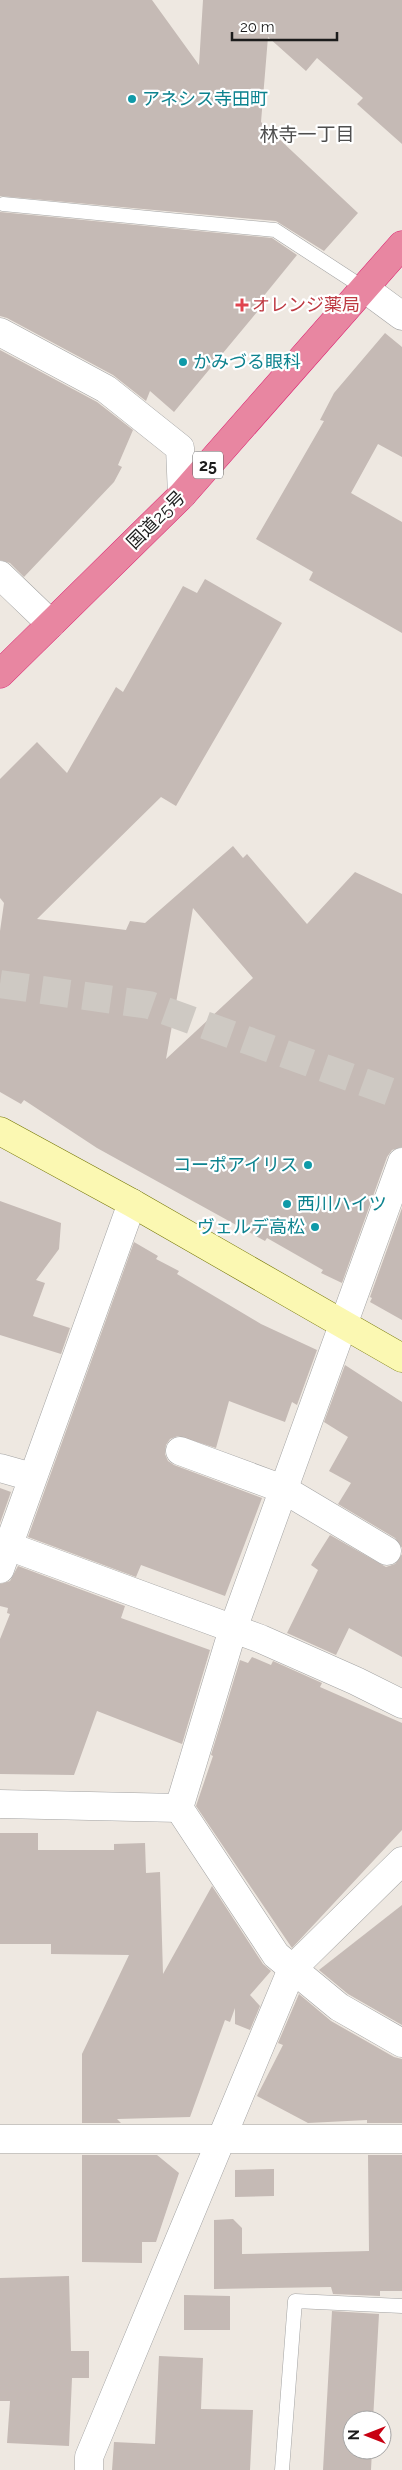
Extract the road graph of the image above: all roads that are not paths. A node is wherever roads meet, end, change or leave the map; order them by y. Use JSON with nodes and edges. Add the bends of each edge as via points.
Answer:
{"nodes":[{"id":1,"x":3,"y":204,"type":"dead end"},
{"id":2,"x":402,"y":244,"type":"edge"},
{"id":3,"x":364,"y":288,"type":"junction"},
{"id":4,"x":402,"y":316,"type":"edge"},
{"id":5,"x":0,"y":332,"type":"edge"},
{"id":6,"x":182,"y":495,"type":"junction"},
{"id":7,"x":0,"y":575,"type":"edge"},
{"id":8,"x":51,"y":624,"type":"junction"},
{"id":9,"x":0,"y":674,"type":"edge"},
{"id":10,"x":0,"y":1131,"type":"edge"},
{"id":11,"x":402,"y":1162,"type":"edge"},
{"id":12,"x":132,"y":1203,"type":"junction"},
{"id":13,"x":344,"y":1324,"type":"junction"},
{"id":14,"x":402,"y":1358,"type":"edge"},
{"id":15,"x":180,"y":1451,"type":"dead end"},
{"id":16,"x":0,"y":1468,"type":"edge"},
{"id":17,"x":32,"y":1477,"type":"junction"},
{"id":18,"x":283,"y":1489,"type":"junction"},
{"id":19,"x":387,"y":1551,"type":"dead end"},
{"id":20,"x":4,"y":1558,"type":"edge"},
{"id":21,"x":233,"y":1629,"type":"junction"},
{"id":22,"x":402,"y":1704,"type":"edge"},
{"id":23,"x":0,"y":1804,"type":"edge"},
{"id":24,"x":179,"y":1808,"type":"junction"},
{"id":25,"x":402,"y":1861,"type":"edge"},
{"id":26,"x":292,"y":1969,"type":"junction"},
{"id":27,"x":402,"y":2043,"type":"edge"},
{"id":28,"x":0,"y":2139,"type":"edge"},
{"id":29,"x":221,"y":2139,"type":"junction"},
{"id":30,"x":402,"y":2139,"type":"edge"},
{"id":31,"x":402,"y":2306,"type":"edge"},
{"id":32,"x":88,"y":2470,"type":"edge"},
{"id":33,"x":282,"y":2470,"type":"edge"}],
"edges":[{"from":1,"to":3,"type":"lane","via":[[275,230]]},
{"from":2,"to":3,"type":"highway","name":"国道25号","number":"25"},
{"from":3,"to":4,"type":"street"},
{"from":3,"to":6,"type":"highway","name":"国道25号","number":"25"},
{"from":5,"to":6,"type":"street","via":[[106,389],[180,448]]},
{"from":6,"to":8,"type":"highway","name":"国道25号","number":"25"},
{"from":7,"to":8,"type":"street"},
{"from":8,"to":9,"type":"highway","name":"国道25号","number":"25"},
{"from":10,"to":12,"type":"street"},
{"from":11,"to":13,"type":"street"},
{"from":12,"to":13,"type":"street"},
{"from":12,"to":17,"type":"street"},
{"from":13,"to":14,"type":"street"},
{"from":13,"to":18,"type":"street"},
{"from":15,"to":18,"type":"street"},
{"from":16,"to":17,"type":"street"},
{"from":17,"to":20,"type":"street"},
{"from":18,"to":19,"type":"street"},
{"from":18,"to":21,"type":"street"},
{"from":20,"to":21,"type":"street"},
{"from":21,"to":22,"type":"street"},
{"from":21,"to":24,"type":"street"},
{"from":23,"to":24,"type":"street"},
{"from":24,"to":26,"type":"street","via":[[276,1955]]},
{"from":25,"to":26,"type":"street"},
{"from":26,"to":27,"type":"street","via":[[339,2007]]},
{"from":26,"to":29,"type":"street"},
{"from":28,"to":29,"type":"street"},
{"from":29,"to":30,"type":"street"},
{"from":29,"to":32,"type":"street","via":[[89,2457]]},
{"from":31,"to":33,"type":"lane","via":[[295,2301]]}]}
